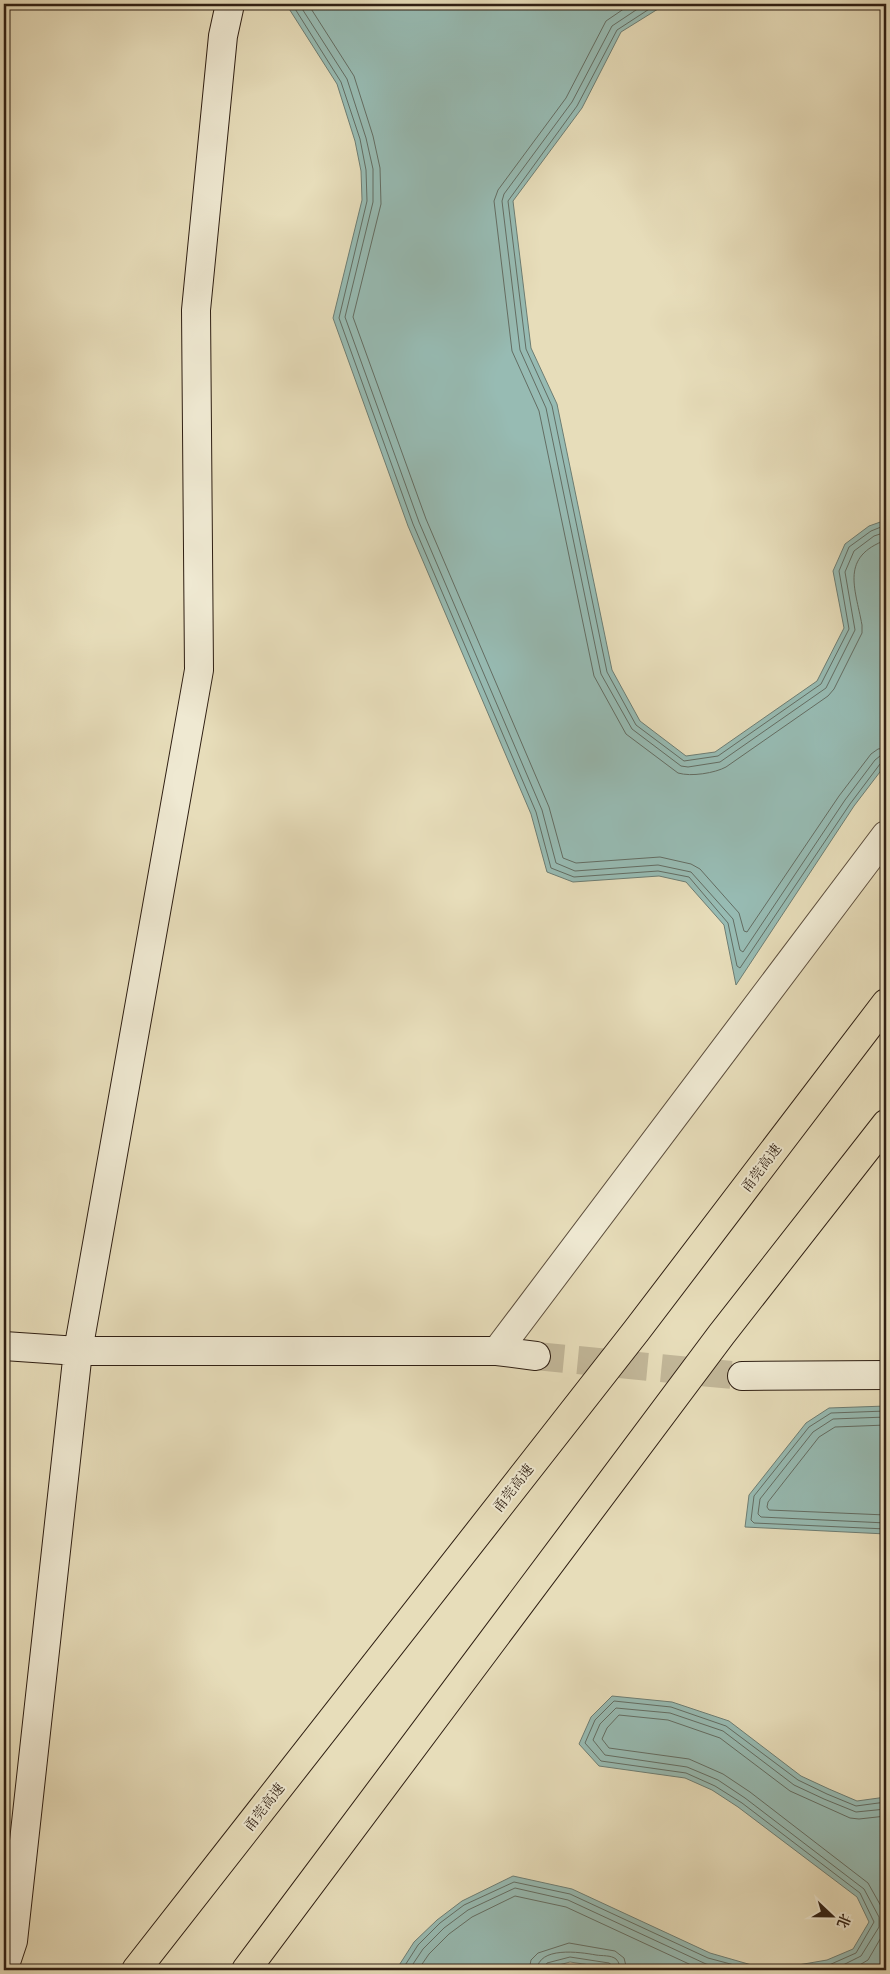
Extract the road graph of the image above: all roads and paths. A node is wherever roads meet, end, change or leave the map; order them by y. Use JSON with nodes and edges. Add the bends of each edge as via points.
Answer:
{"nodes":[{"id":1,"x":230,"y":4,"type":"edge"},
{"id":2,"x":886,"y":835,"type":"edge"},
{"id":3,"x":886,"y":1003,"type":"edge"},
{"id":4,"x":886,"y":1124,"type":"edge"},
{"id":5,"x":4,"y":1346,"type":"edge"},
{"id":6,"x":78,"y":1351,"type":"junction"},
{"id":7,"x":497,"y":1351,"type":"junction"},
{"id":8,"x":536,"y":1356,"type":"tunnel mouth"},
{"id":9,"x":886,"y":1374,"type":"edge"},
{"id":10,"x":742,"y":1376,"type":"tunnel mouth"},
{"id":11,"x":4,"y":1968,"type":"edge"},
{"id":12,"x":136,"y":1970,"type":"edge"},
{"id":13,"x":246,"y":1970,"type":"edge"}],
"edges":[{"from":1,"to":6,"type":"street","via":[[223,36],[196,310],[199,670]]},
{"from":2,"to":7,"type":"street"},
{"from":3,"to":12,"type":"highway","name":"甬莞高速","via":[[637,1330]]},
{"from":4,"to":13,"type":"highway","via":[[721,1335]]},
{"from":5,"to":6,"type":"street"},
{"from":6,"to":7,"type":"street"},
{"from":6,"to":11,"type":"street","via":[[13,1941]]},
{"from":7,"to":8,"type":"street"},
{"from":9,"to":10,"type":"street"}]}
